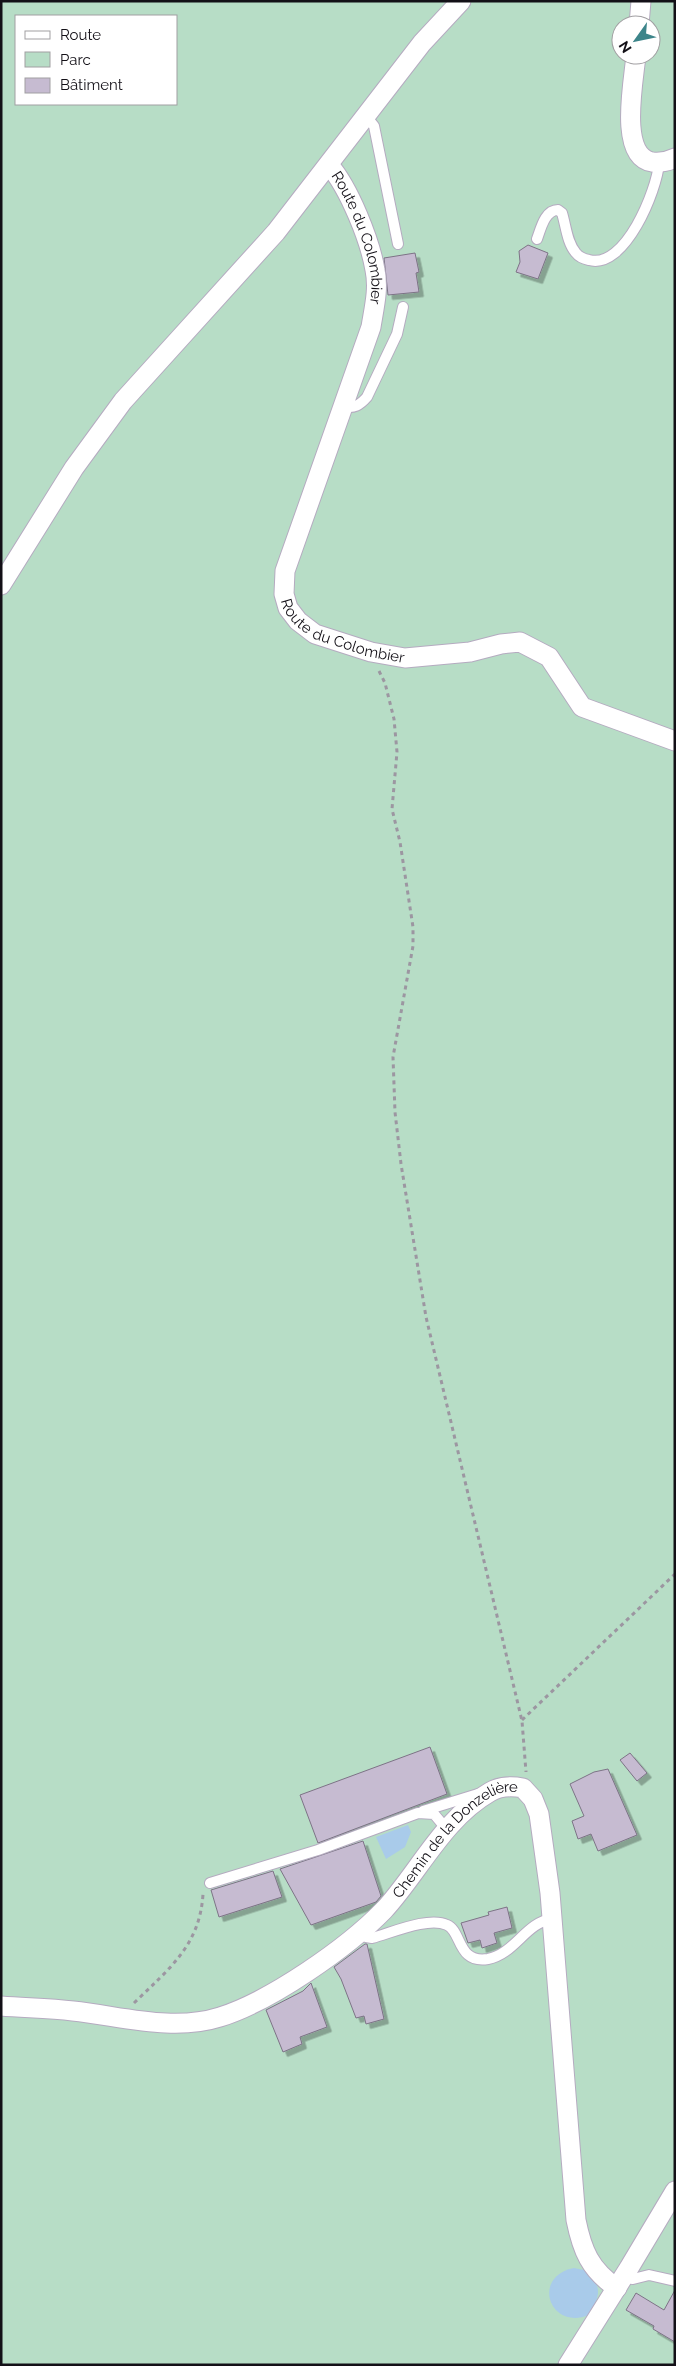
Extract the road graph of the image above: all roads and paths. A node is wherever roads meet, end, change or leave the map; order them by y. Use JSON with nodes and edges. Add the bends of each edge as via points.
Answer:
{"nodes":[{"id":1,"x":460,"y":1,"type":"edge"},
{"id":2,"x":641,"y":1,"type":"edge"},
{"id":3,"x":639,"y":15,"type":"edge"},
{"id":4,"x":635,"y":65,"type":"edge"},
{"id":5,"x":366,"y":116,"type":"junction"},
{"id":6,"x":669,"y":162,"type":"edge"},
{"id":7,"x":329,"y":165,"type":"junction"},
{"id":8,"x":538,"y":239,"type":"dead end"},
{"id":9,"x":398,"y":244,"type":"dead end"},
{"id":10,"x":404,"y":307,"type":"dead end"},
{"id":11,"x":343,"y":406,"type":"junction"},
{"id":12,"x":1,"y":585,"type":"edge"},
{"id":13,"x":371,"y":652,"type":"junction"},
{"id":14,"x":675,"y":741,"type":"edge"},
{"id":15,"x":675,"y":1574,"type":"edge"},
{"id":16,"x":522,"y":1721,"type":"junction"},
{"id":17,"x":523,"y":1788,"type":"junction"},
{"id":18,"x":491,"y":1791,"type":"junction"},
{"id":19,"x":418,"y":1813,"type":"junction"},
{"id":20,"x":445,"y":1832,"type":"junction"},
{"id":21,"x":210,"y":1883,"type":"joint"},
{"id":22,"x":552,"y":1919,"type":"junction"},
{"id":23,"x":360,"y":1932,"type":"junction"},
{"id":24,"x":1,"y":2006,"type":"edge"},
{"id":25,"x":128,"y":2018,"type":"junction"},
{"id":26,"x":675,"y":2191,"type":"edge"},
{"id":27,"x":675,"y":2281,"type":"edge"},
{"id":28,"x":620,"y":2282,"type":"junction"},
{"id":29,"x":568,"y":2365,"type":"edge"}],
"edges":[{"from":1,"to":5,"type":"street","name":"Route du Colombier","via":[[422,43]]},
{"from":2,"to":3,"type":"street"},
{"from":4,"to":6,"type":"street","via":[[630,117],[632,142],[639,155],[647,161]]},
{"from":5,"to":7,"type":"street","name":"Route du Colombier"},
{"from":5,"to":9,"type":"lane","via":[[374,126]]},
{"from":6,"to":8,"type":"lane","via":[[654,185],[636,227],[617,251],[605,260],[595,262],[577,254],[558,210],[548,214]]},
{"from":7,"to":11,"type":"street","name":"Route du Colombier","via":[[348,193],[375,270],[376,294],[371,327]]},
{"from":7,"to":12,"type":"street","name":"Route du Colombier","via":[[276,232],[123,401],[74,468]]},
{"from":10,"to":11,"type":"lane","via":[[397,334],[367,397],[354,407]]},
{"from":11,"to":13,"type":"street","name":"Route du Colombier","via":[[286,571],[284,594],[288,608],[298,622],[315,634]]},
{"from":13,"to":14,"type":"street","name":"Route du Colombier","via":[[405,658],[470,652],[520,642],[549,657],[582,707]]},
{"from":13,"to":16,"type":"path","via":[[385,683],[394,719],[397,752],[392,809],[413,927],[413,946],[393,1057],[401,1164],[426,1317]]},
{"from":15,"to":16,"type":"path"},
{"from":16,"to":17,"type":"path","via":[[526,1774]]},
{"from":17,"to":18,"type":"street","name":"Chemin de la Donzelière","via":[[509,1786]]},
{"from":17,"to":22,"type":"street","name":"Chemin de la Donzelière","via":[[534,1799],[539,1814]]},
{"from":18,"to":19,"type":"lane"},
{"from":18,"to":20,"type":"street","name":"Chemin de la Donzelière"},
{"from":19,"to":20,"type":"lane","via":[[434,1814]]},
{"from":19,"to":21,"type":"lane","via":[[318,1850]]},
{"from":20,"to":23,"type":"street","name":"Chemin de la Donzelière","via":[[384,1909]]},
{"from":21,"to":25,"type":"path","via":[[204,1890],[201,1917],[193,1936],[178,1957],[134,2003]]},
{"from":22,"to":23,"type":"lane","via":[[539,1922],[516,1943],[487,1959],[472,1957],[463,1951],[453,1930],[437,1922],[372,1938]]},
{"from":22,"to":28,"type":"street","name":"Chemin de la Donzelière","via":[[576,2220],[581,2244],[590,2262],[604,2279]]},
{"from":23,"to":25,"type":"street","name":"Chemin de la Donzelière","via":[[292,1983],[220,2017],[190,2023]]},
{"from":24,"to":25,"type":"street","name":"Chemin de la Donzelière"},
{"from":26,"to":28,"type":"street"},
{"from":27,"to":28,"type":"lane","via":[[649,2275]]},
{"from":28,"to":29,"type":"street"}]}
